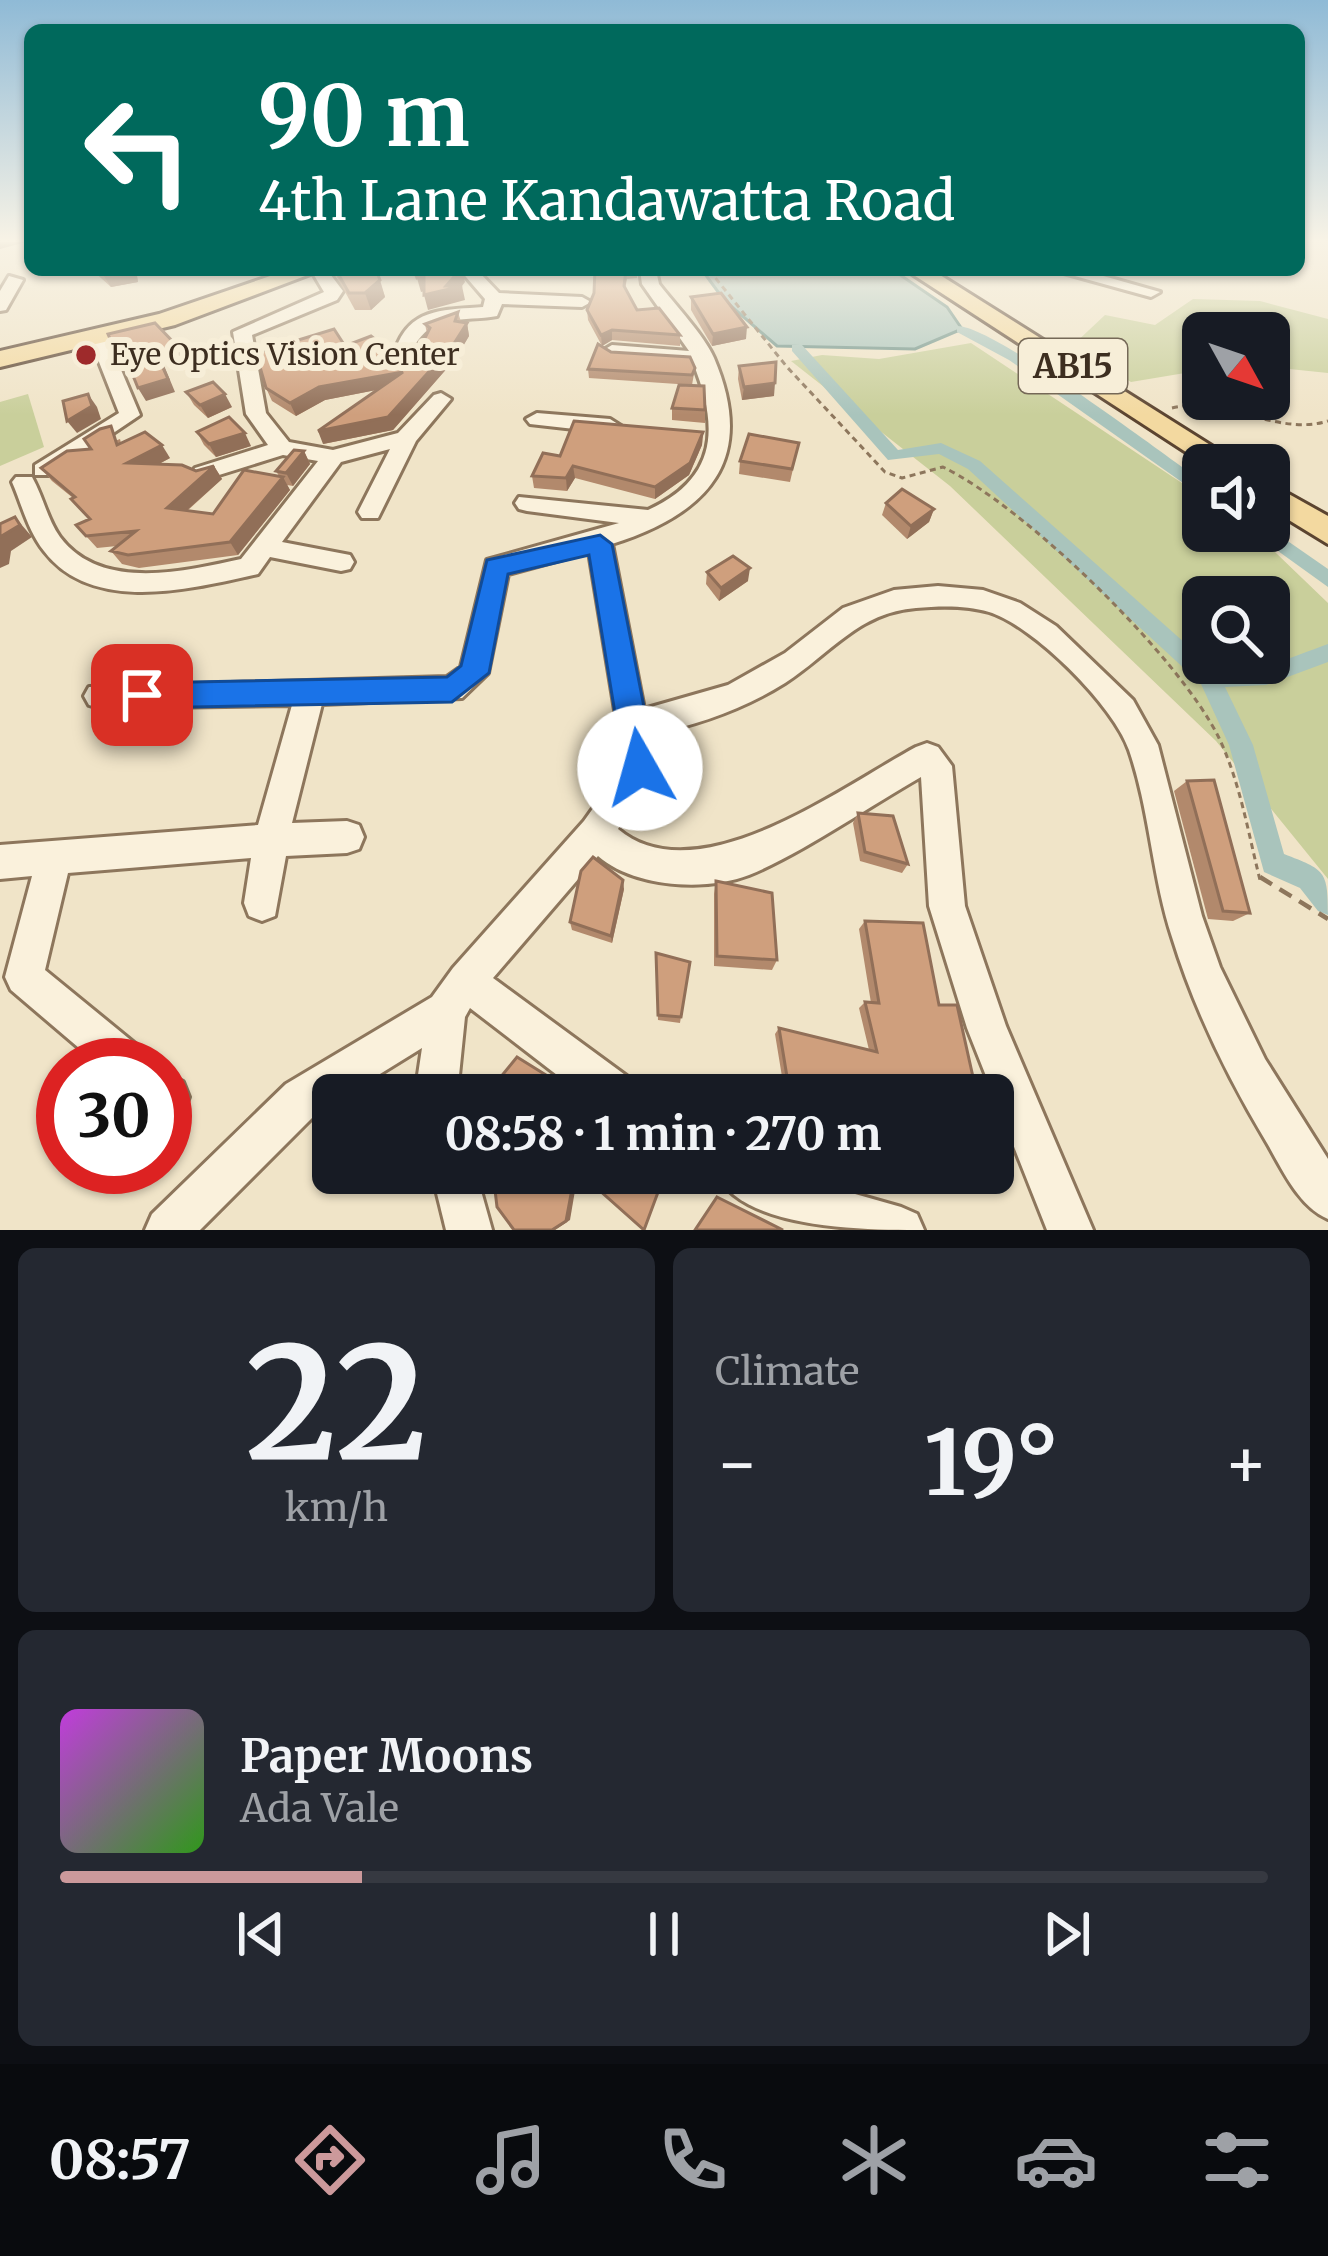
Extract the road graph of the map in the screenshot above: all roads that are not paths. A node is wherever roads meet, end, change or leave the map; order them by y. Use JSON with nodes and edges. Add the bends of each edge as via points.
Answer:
{"nodes":[{"id":1,"x":204,"y":299,"type":"edge"},
{"id":2,"x":222,"y":299,"type":"edge"},
{"id":3,"x":324,"y":299,"type":"edge"},
{"id":4,"x":494,"y":299,"type":"edge"},
{"id":5,"x":525,"y":299,"type":"edge"},
{"id":6,"x":662,"y":299,"type":"edge"},
{"id":7,"x":965,"y":299,"type":"edge"},
{"id":8,"x":582,"y":302,"type":"dead end"},
{"id":9,"x":99,"y":339,"type":"junction"},
{"id":10,"x":406,"y":343,"type":"dead end"},
{"id":11,"x":612,"y":351,"type":"edge"},
{"id":12,"x":0,"y":356,"type":"edge"},
{"id":13,"x":705,"y":358,"type":"junction"},
{"id":14,"x":441,"y":399,"type":"dead end"},
{"id":15,"x":537,"y":419,"type":"dead end"},
{"id":16,"x":630,"y":428,"type":"edge"},
{"id":17,"x":406,"y":438,"type":"junction"},
{"id":18,"x":1196,"y":444,"type":"edge"},
{"id":19,"x":282,"y":448,"type":"junction"},
{"id":20,"x":333,"y":457,"type":"junction"},
{"id":21,"x":203,"y":473,"type":"edge"},
{"id":22,"x":12,"y":481,"type":"edge"},
{"id":23,"x":527,"y":503,"type":"dead end"},
{"id":24,"x":1290,"y":507,"type":"edge"},
{"id":25,"x":370,"y":512,"type":"dead end"},
{"id":26,"x":654,"y":519,"type":"junction"},
{"id":27,"x":1328,"y":532,"type":"edge"},
{"id":28,"x":600,"y":544,"type":"junction"},
{"id":29,"x":268,"y":548,"type":"junction"},
{"id":30,"x":341,"y":562,"type":"dead end"},
{"id":31,"x":310,"y":692,"type":"junction"},
{"id":32,"x":99,"y":696,"type":"dead end"},
{"id":33,"x":635,"y":724,"type":"junction"},
{"id":34,"x":596,"y":832,"type":"junction"},
{"id":35,"x":347,"y":837,"type":"dead end"},
{"id":36,"x":271,"y":840,"type":"junction"},
{"id":37,"x":54,"y":859,"type":"junction"},
{"id":38,"x":0,"y":862,"type":"edge"},
{"id":39,"x":262,"y":903,"type":"dead end"},
{"id":40,"x":456,"y":996,"type":"junction"},
{"id":41,"x":97,"y":1038,"type":"edge"},
{"id":42,"x":440,"y":1074,"type":"edge"},
{"id":43,"x":583,"y":1074,"type":"edge"},
{"id":44,"x":460,"y":1194,"type":"edge"},
{"id":45,"x":774,"y":1194,"type":"edge"},
{"id":46,"x":1328,"y":1197,"type":"edge"},
{"id":47,"x":167,"y":1228,"type":"edge"},
{"id":48,"x":469,"y":1230,"type":"edge"},
{"id":49,"x":902,"y":1230,"type":"edge"},
{"id":50,"x":1070,"y":1230,"type":"edge"}],
"edges":[{"from":1,"to":12,"type":"main road"},
{"from":2,"to":9,"type":"main road"},
{"from":3,"to":19,"type":"street","via":[[242,332],[256,414]]},
{"from":4,"to":10,"type":"street","via":[[491,312],[418,323]]},
{"from":5,"to":8,"type":"street"},
{"from":6,"to":13,"type":"street"},
{"from":7,"to":18,"type":"main road","number":"AB15"},
{"from":9,"to":12,"type":"main road"},
{"from":9,"to":22,"type":"street","via":[[130,415]]},
{"from":11,"to":13,"type":"street"},
{"from":13,"to":26,"type":"street","via":[[721,398],[712,435],[722,455],[694,495]]},
{"from":14,"to":17,"type":"street"},
{"from":15,"to":16,"type":"street"},
{"from":17,"to":20,"type":"street"},
{"from":17,"to":25,"type":"street"},
{"from":19,"to":20,"type":"street"},
{"from":19,"to":21,"type":"street"},
{"from":20,"to":29,"type":"street"},
{"from":22,"to":29,"type":"street","via":[[56,549],[101,576],[167,584],[249,567]]},
{"from":23,"to":26,"type":"street"},
{"from":24,"to":27,"type":"main road"},
{"from":26,"to":28,"type":"street"},
{"from":28,"to":31,"type":"street","via":[[496,567],[474,673],[452,689]]},
{"from":28,"to":33,"type":"street"},
{"from":29,"to":30,"type":"street"},
{"from":31,"to":32,"type":"street"},
{"from":31,"to":36,"type":"street"},
{"from":33,"to":34,"type":"street","via":[[640,768]]},
{"from":33,"to":46,"type":"street","via":[[687,716],[750,688],[842,620],[888,600],[947,595],[1010,610],[1118,698],[1143,743],[1189,934],[1231,1046]]},
{"from":34,"to":40,"type":"street"},
{"from":34,"to":50,"type":"street","via":[[627,859],[669,867],[743,860],[927,757],[936,766],[947,906]]},
{"from":35,"to":36,"type":"street"},
{"from":36,"to":37,"type":"street"},
{"from":36,"to":39,"type":"street"},
{"from":37,"to":38,"type":"street"},
{"from":37,"to":41,"type":"street","via":[[24,977]]},
{"from":40,"to":42,"type":"street"},
{"from":40,"to":43,"type":"street"},
{"from":40,"to":47,"type":"street","via":[[301,1099]]},
{"from":44,"to":48,"type":"street"},
{"from":45,"to":49,"type":"street"}]}
